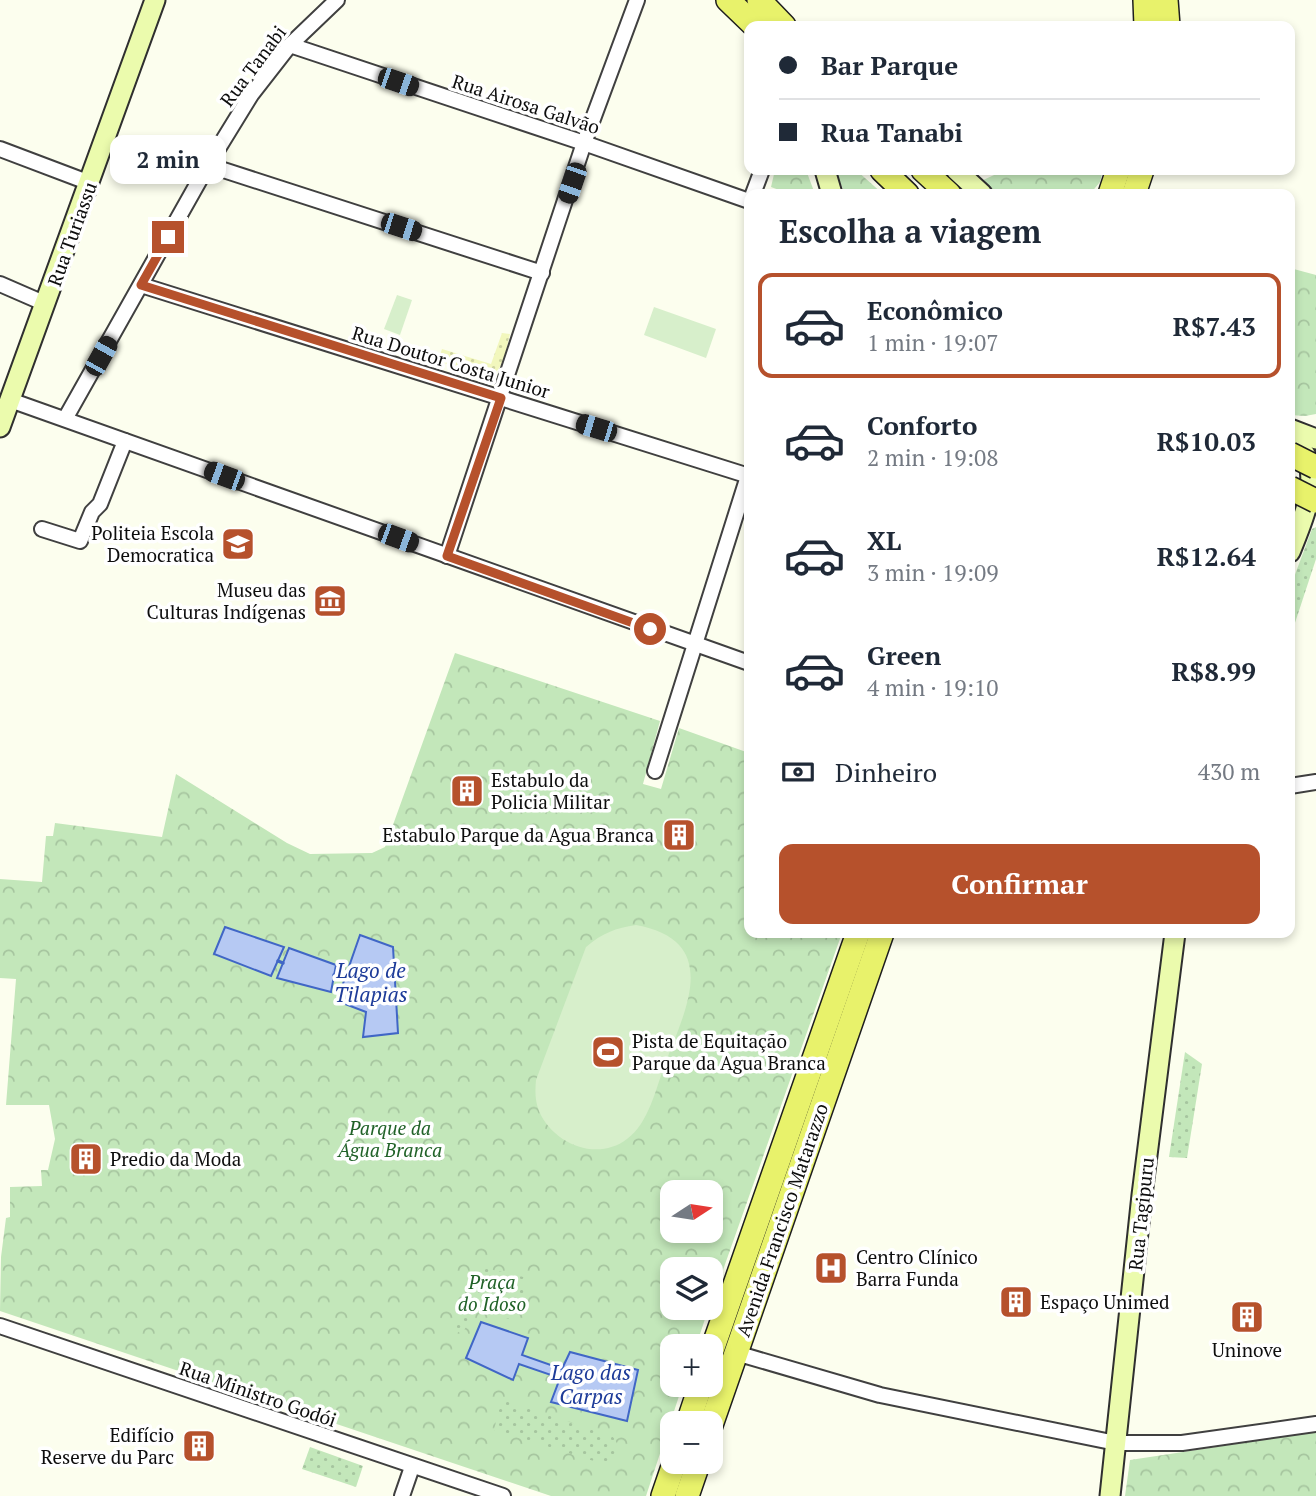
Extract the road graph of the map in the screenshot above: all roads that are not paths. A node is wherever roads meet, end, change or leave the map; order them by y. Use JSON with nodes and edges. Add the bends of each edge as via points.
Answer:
{"nodes":[{"id":1,"x":155,"y":0,"type":"edge"},
{"id":2,"x":337,"y":0,"type":"edge"},
{"id":3,"x":637,"y":0,"type":"edge"},
{"id":4,"x":728,"y":0,"type":"edge"},
{"id":5,"x":759,"y":0,"type":"edge"},
{"id":6,"x":1145,"y":0,"type":"edge"},
{"id":7,"x":1166,"y":0,"type":"edge"},
{"id":8,"x":750,"y":21,"type":"edge"},
{"id":9,"x":783,"y":21,"type":"edge"},
{"id":10,"x":1146,"y":21,"type":"edge"},
{"id":11,"x":1168,"y":21,"type":"edge"},
{"id":12,"x":290,"y":46,"type":"junction"},
{"id":13,"x":584,"y":143,"type":"junction"},
{"id":14,"x":0,"y":149,"type":"edge"},
{"id":15,"x":208,"y":165,"type":"junction"},
{"id":16,"x":887,"y":175,"type":"edge"},
{"id":17,"x":1134,"y":175,"type":"edge"},
{"id":18,"x":960,"y":177,"type":"edge"},
{"id":19,"x":90,"y":183,"type":"junction"},
{"id":20,"x":1115,"y":187,"type":"edge"},
{"id":21,"x":902,"y":189,"type":"edge"},
{"id":22,"x":976,"y":189,"type":"edge"},
{"id":23,"x":744,"y":199,"type":"edge"},
{"id":24,"x":542,"y":273,"type":"junction"},
{"id":25,"x":0,"y":284,"type":"edge"},
{"id":26,"x":141,"y":285,"type":"junction"},
{"id":27,"x":46,"y":304,"type":"junction"},
{"id":28,"x":501,"y":398,"type":"junction"},
{"id":29,"x":4,"y":415,"type":"edge"},
{"id":30,"x":65,"y":419,"type":"junction"},
{"id":31,"x":1316,"y":426,"type":"edge"},
{"id":32,"x":1295,"y":428,"type":"edge"},
{"id":33,"x":1295,"y":430,"type":"edge"},
{"id":34,"x":1316,"y":439,"type":"edge"},
{"id":35,"x":125,"y":440,"type":"junction"},
{"id":36,"x":1295,"y":442,"type":"edge"},
{"id":37,"x":1295,"y":456,"type":"edge"},
{"id":38,"x":1316,"y":467,"type":"edge"},
{"id":39,"x":744,"y":473,"type":"edge"},
{"id":40,"x":744,"y":490,"type":"edge"},
{"id":41,"x":1295,"y":493,"type":"edge"},
{"id":42,"x":1314,"y":503,"type":"edge"},
{"id":43,"x":42,"y":529,"type":"dead end"},
{"id":44,"x":1295,"y":542,"type":"edge"},
{"id":45,"x":447,"y":556,"type":"junction"},
{"id":46,"x":694,"y":644,"type":"junction"},
{"id":47,"x":744,"y":661,"type":"edge"},
{"id":48,"x":655,"y":771,"type":"dead end"},
{"id":49,"x":1316,"y":782,"type":"edge"},
{"id":50,"x":1295,"y":785,"type":"edge"},
{"id":51,"x":856,"y":938,"type":"edge"},
{"id":52,"x":880,"y":938,"type":"edge"},
{"id":53,"x":1174,"y":938,"type":"edge"},
{"id":54,"x":0,"y":1326,"type":"edge"},
{"id":55,"x":718,"y":1334,"type":"edge"},
{"id":56,"x":736,"y":1353,"type":"junction"},
{"id":57,"x":716,"y":1411,"type":"edge"},
{"id":58,"x":1316,"y":1424,"type":"edge"},
{"id":59,"x":1116,"y":1443,"type":"junction"},
{"id":60,"x":412,"y":1467,"type":"junction"},
{"id":61,"x":671,"y":1474,"type":"edge"},
{"id":62,"x":695,"y":1474,"type":"edge"},
{"id":63,"x":402,"y":1496,"type":"edge"},
{"id":64,"x":503,"y":1496,"type":"edge"},
{"id":65,"x":663,"y":1496,"type":"edge"},
{"id":66,"x":687,"y":1496,"type":"edge"},
{"id":67,"x":1110,"y":1496,"type":"edge"}],
"edges":[{"from":1,"to":19,"type":"street","name":"Rua Turiassu"},
{"from":2,"to":12,"type":"street","name":"Rua Tanabi"},
{"from":3,"to":13,"type":"street"},
{"from":4,"to":8,"type":"main road"},
{"from":5,"to":9,"type":"main road"},
{"from":6,"to":10,"type":"main road"},
{"from":7,"to":11,"type":"main road"},
{"from":12,"to":13,"type":"street","name":"Rua Airosa Galvão"},
{"from":12,"to":15,"type":"street","name":"Rua Tanabi","via":[[251,95]]},
{"from":13,"to":23,"type":"street","name":"Rua Airosa Galvão"},
{"from":13,"to":24,"type":"street"},
{"from":14,"to":19,"type":"street"},
{"from":15,"to":24,"type":"street"},
{"from":15,"to":26,"type":"street","name":"Rua Tanabi"},
{"from":16,"to":21,"type":"main road"},
{"from":17,"to":20,"type":"main road"},
{"from":18,"to":22,"type":"street"},
{"from":19,"to":27,"type":"street","name":"Rua Turiassu"},
{"from":24,"to":28,"type":"street"},
{"from":25,"to":27,"type":"street"},
{"from":26,"to":28,"type":"street","name":"Rua Doutor Costa Junior"},
{"from":26,"to":30,"type":"street","name":"Rua Tanabi"},
{"from":27,"to":29,"type":"street","name":"Rua Turiassu"},
{"from":28,"to":39,"type":"street","name":"Rua Doutor Costa Junior"},
{"from":28,"to":45,"type":"street"},
{"from":29,"to":30,"type":"street"},
{"from":30,"to":35,"type":"street"},
{"from":31,"to":32,"type":"street"},
{"from":33,"to":34,"type":"street"},
{"from":35,"to":43,"type":"street","via":[[80,541]]},
{"from":35,"to":45,"type":"street"},
{"from":36,"to":42,"type":"street","via":[[1308,459]]},
{"from":37,"to":38,"type":"main road","bridge":true},
{"from":40,"to":46,"type":"street"},
{"from":41,"to":42,"type":"main road","bridge":true},
{"from":42,"to":44,"type":"street"},
{"from":45,"to":46,"type":"street"},
{"from":46,"to":47,"type":"street"},
{"from":46,"to":48,"type":"street"},
{"from":49,"to":50,"type":"street"},
{"from":51,"to":55,"type":"main road","name":"Avenida Francisco Matarazzo"},
{"from":52,"to":56,"type":"main road","name":"Avenida Francisco Matarazzo"},
{"from":53,"to":59,"type":"street","name":"Rua Tagipuru"},
{"from":54,"to":60,"type":"street","name":"Rua Ministro Godói"},
{"from":56,"to":57,"type":"main road","name":"Avenida Francisco Matarazzo"},
{"from":56,"to":59,"type":"street","via":[[880,1395]]},
{"from":58,"to":59,"type":"street","via":[[1182,1443]]},
{"from":59,"to":67,"type":"street","name":"Rua Tagipuru"},
{"from":60,"to":63,"type":"street"},
{"from":60,"to":64,"type":"street","name":"Rua Ministro Godói"},
{"from":61,"to":65,"type":"main road"},
{"from":62,"to":66,"type":"main road"}]}
